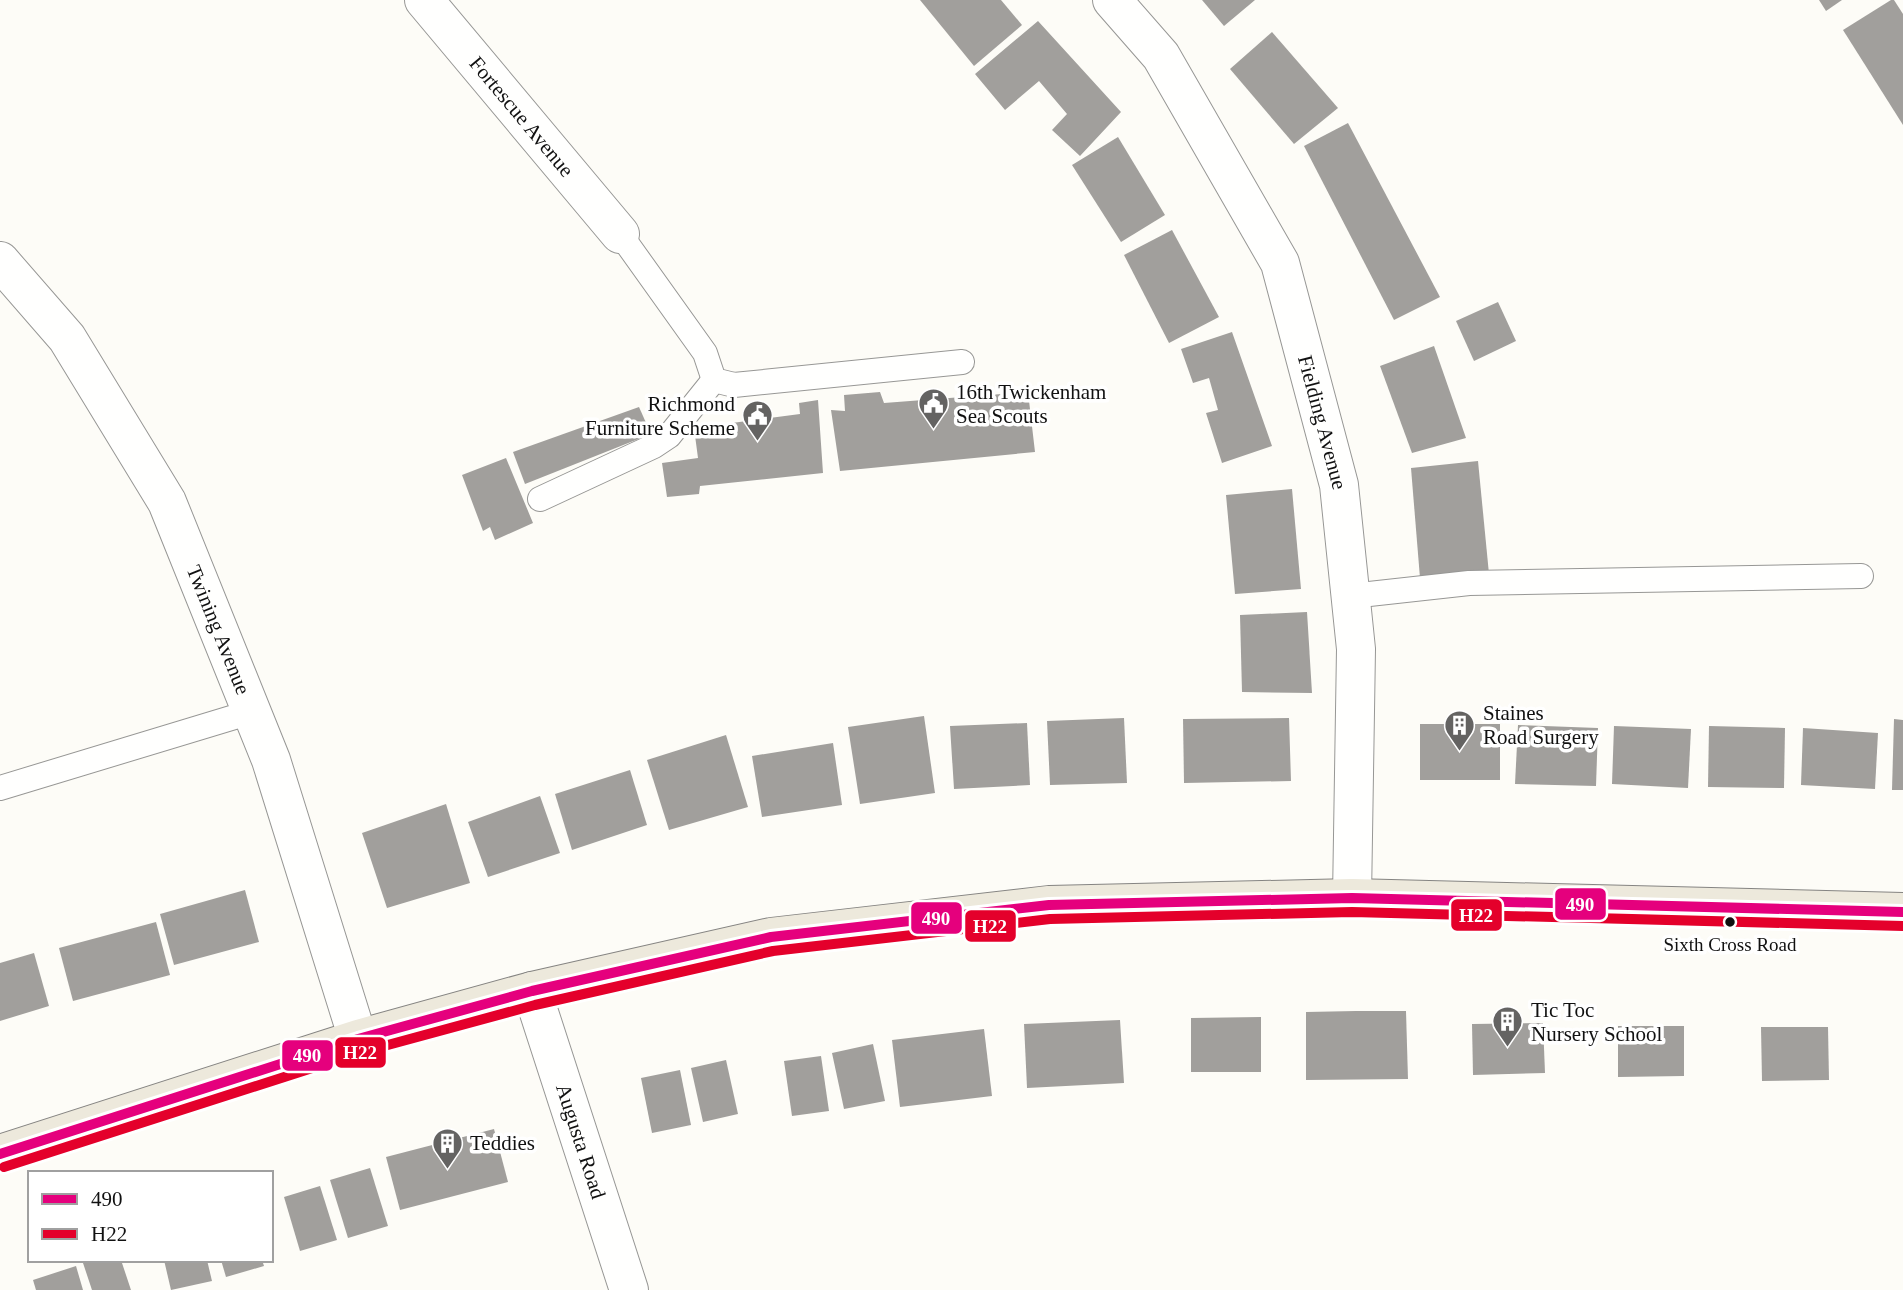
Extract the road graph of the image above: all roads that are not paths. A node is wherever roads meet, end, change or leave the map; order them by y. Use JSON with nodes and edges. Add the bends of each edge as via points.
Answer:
{"nodes":[{"id":1,"x":424,"y":0,"type":"edge"},
{"id":2,"x":1112,"y":0,"type":"edge"},
{"id":3,"x":620,"y":234,"type":"joint"},
{"id":4,"x":0,"y":261,"type":"edge"},
{"id":5,"x":962,"y":362,"type":"dead end"},
{"id":6,"x":714,"y":380,"type":"junction"},
{"id":7,"x":540,"y":499,"type":"dead end"},
{"id":8,"x":1861,"y":576,"type":"dead end"},
{"id":9,"x":1351,"y":596,"type":"junction"},
{"id":10,"x":251,"y":712,"type":"junction"},
{"id":11,"x":0,"y":788,"type":"edge"},
{"id":12,"x":1352,"y":898,"type":"junction"},
{"id":13,"x":1903,"y":912,"type":"edge"},
{"id":14,"x":532,"y":991,"type":"junction"},
{"id":15,"x":358,"y":1040,"type":"junction"},
{"id":16,"x":0,"y":1154,"type":"edge"},
{"id":17,"x":628,"y":1290,"type":"edge"}],
"edges":[{"from":1,"to":3,"type":"street","name":"Fortescue Avenue"},
{"from":2,"to":9,"type":"street","name":"Fielding Avenue","via":[[1161,56],[1280,263],[1339,485]]},
{"from":3,"to":6,"type":"lane","via":[[705,353]]},
{"from":4,"to":10,"type":"street","name":"Twining Avenue","via":[[67,338],[167,502]]},
{"from":5,"to":6,"type":"lane","via":[[734,385]]},
{"from":6,"to":7,"type":"lane","via":[[669,436]]},
{"from":8,"to":9,"type":"lane","via":[[1469,583]]},
{"from":9,"to":12,"type":"street","name":"Fielding Avenue","via":[[1356,649]]},
{"from":10,"to":11,"type":"lane"},
{"from":10,"to":15,"type":"street","name":"Twining Avenue","via":[[271,760]]},
{"from":12,"to":13,"type":"main road"},
{"from":12,"to":14,"type":"main road","via":[[1049,905],[771,937]]},
{"from":14,"to":15,"type":"main road"},
{"from":14,"to":17,"type":"street","name":"Augusta Road"},
{"from":15,"to":16,"type":"main road"}]}
